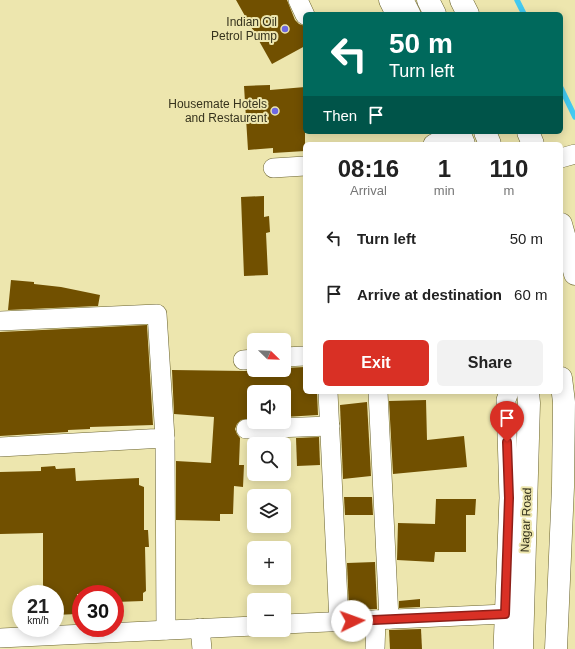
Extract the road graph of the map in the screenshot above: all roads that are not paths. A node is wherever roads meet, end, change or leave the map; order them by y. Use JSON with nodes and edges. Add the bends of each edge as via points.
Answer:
{"nodes":[{"id":1,"x":298,"y":0,"type":"edge"},
{"id":2,"x":390,"y":0,"type":"edge"},
{"id":3,"x":404,"y":0,"type":"edge"},
{"id":4,"x":428,"y":0,"type":"edge"},
{"id":5,"x":461,"y":0,"type":"edge"},
{"id":6,"x":303,"y":12,"type":"edge"},
{"id":7,"x":396,"y":12,"type":"edge"},
{"id":8,"x":410,"y":12,"type":"edge"},
{"id":9,"x":434,"y":12,"type":"edge"},
{"id":10,"x":467,"y":12,"type":"edge"},
{"id":11,"x":451,"y":134,"type":"edge"},
{"id":12,"x":437,"y":142,"type":"edge"},
{"id":13,"x":575,"y":154,"type":"edge"},
{"id":14,"x":563,"y":157,"type":"edge"},
{"id":15,"x":303,"y":166,"type":"edge"},
{"id":16,"x":273,"y":168,"type":"dead end"},
{"id":17,"x":563,"y":231,"type":"edge"},
{"id":18,"x":575,"y":274,"type":"edge"},
{"id":19,"x":0,"y":321,"type":"edge"},
{"id":20,"x":303,"y":356,"type":"edge"},
{"id":21,"x":291,"y":357,"type":"edge"},
{"id":22,"x":328,"y":394,"type":"edge"},
{"id":23,"x":378,"y":394,"type":"edge"},
{"id":24,"x":508,"y":394,"type":"edge"},
{"id":25,"x":528,"y":394,"type":"edge"},
{"id":26,"x":563,"y":394,"type":"edge"},
{"id":27,"x":330,"y":426,"type":"junction"},
{"id":28,"x":246,"y":429,"type":"dead end"},
{"id":29,"x":165,"y":438,"type":"junction"},
{"id":30,"x":0,"y":447,"type":"edge"},
{"id":31,"x":505,"y":614,"type":"junction"},
{"id":32,"x":383,"y":620,"type":"junction"},
{"id":33,"x":339,"y":622,"type":"junction"},
{"id":34,"x":291,"y":624,"type":"edge"},
{"id":35,"x":247,"y":626,"type":"edge"},
{"id":36,"x":200,"y":628,"type":"junction"},
{"id":37,"x":166,"y":630,"type":"junction"},
{"id":38,"x":0,"y":638,"type":"edge"},
{"id":39,"x":76,"y":642,"type":"edge"},
{"id":40,"x":202,"y":649,"type":"edge"},
{"id":41,"x":375,"y":649,"type":"edge"},
{"id":42,"x":503,"y":649,"type":"edge"},
{"id":43,"x":522,"y":649,"type":"edge"},
{"id":44,"x":556,"y":649,"type":"edge"}],
"edges":[{"from":1,"to":6,"type":"street"},
{"from":2,"to":7,"type":"highway"},
{"from":3,"to":8,"type":"street"},
{"from":4,"to":9,"type":"highway"},
{"from":5,"to":10,"type":"highway"},
{"from":11,"to":12,"type":"street"},
{"from":13,"to":14,"type":"street"},
{"from":15,"to":16,"type":"street"},
{"from":17,"to":18,"type":"highway"},
{"from":19,"to":29,"type":"street","via":[[157,314]]},
{"from":20,"to":21,"type":"street"},
{"from":22,"to":27,"type":"street"},
{"from":23,"to":32,"type":"street"},
{"from":24,"to":31,"type":"street","via":[[506,400],[509,498]]},
{"from":25,"to":43,"type":"highway","name":"Nagar Road"},
{"from":26,"to":44,"type":"highway"},
{"from":27,"to":28,"type":"street"},
{"from":27,"to":33,"type":"street"},
{"from":29,"to":30,"type":"street"},
{"from":29,"to":37,"type":"street"},
{"from":31,"to":32,"type":"street"},
{"from":31,"to":42,"type":"street"},
{"from":32,"to":33,"type":"street"},
{"from":32,"to":41,"type":"street"},
{"from":33,"to":34,"type":"street"},
{"from":35,"to":36,"type":"street"},
{"from":36,"to":37,"type":"street"},
{"from":36,"to":40,"type":"street"},
{"from":37,"to":39,"type":"street"},
{"from":38,"to":39,"type":"street"}]}
